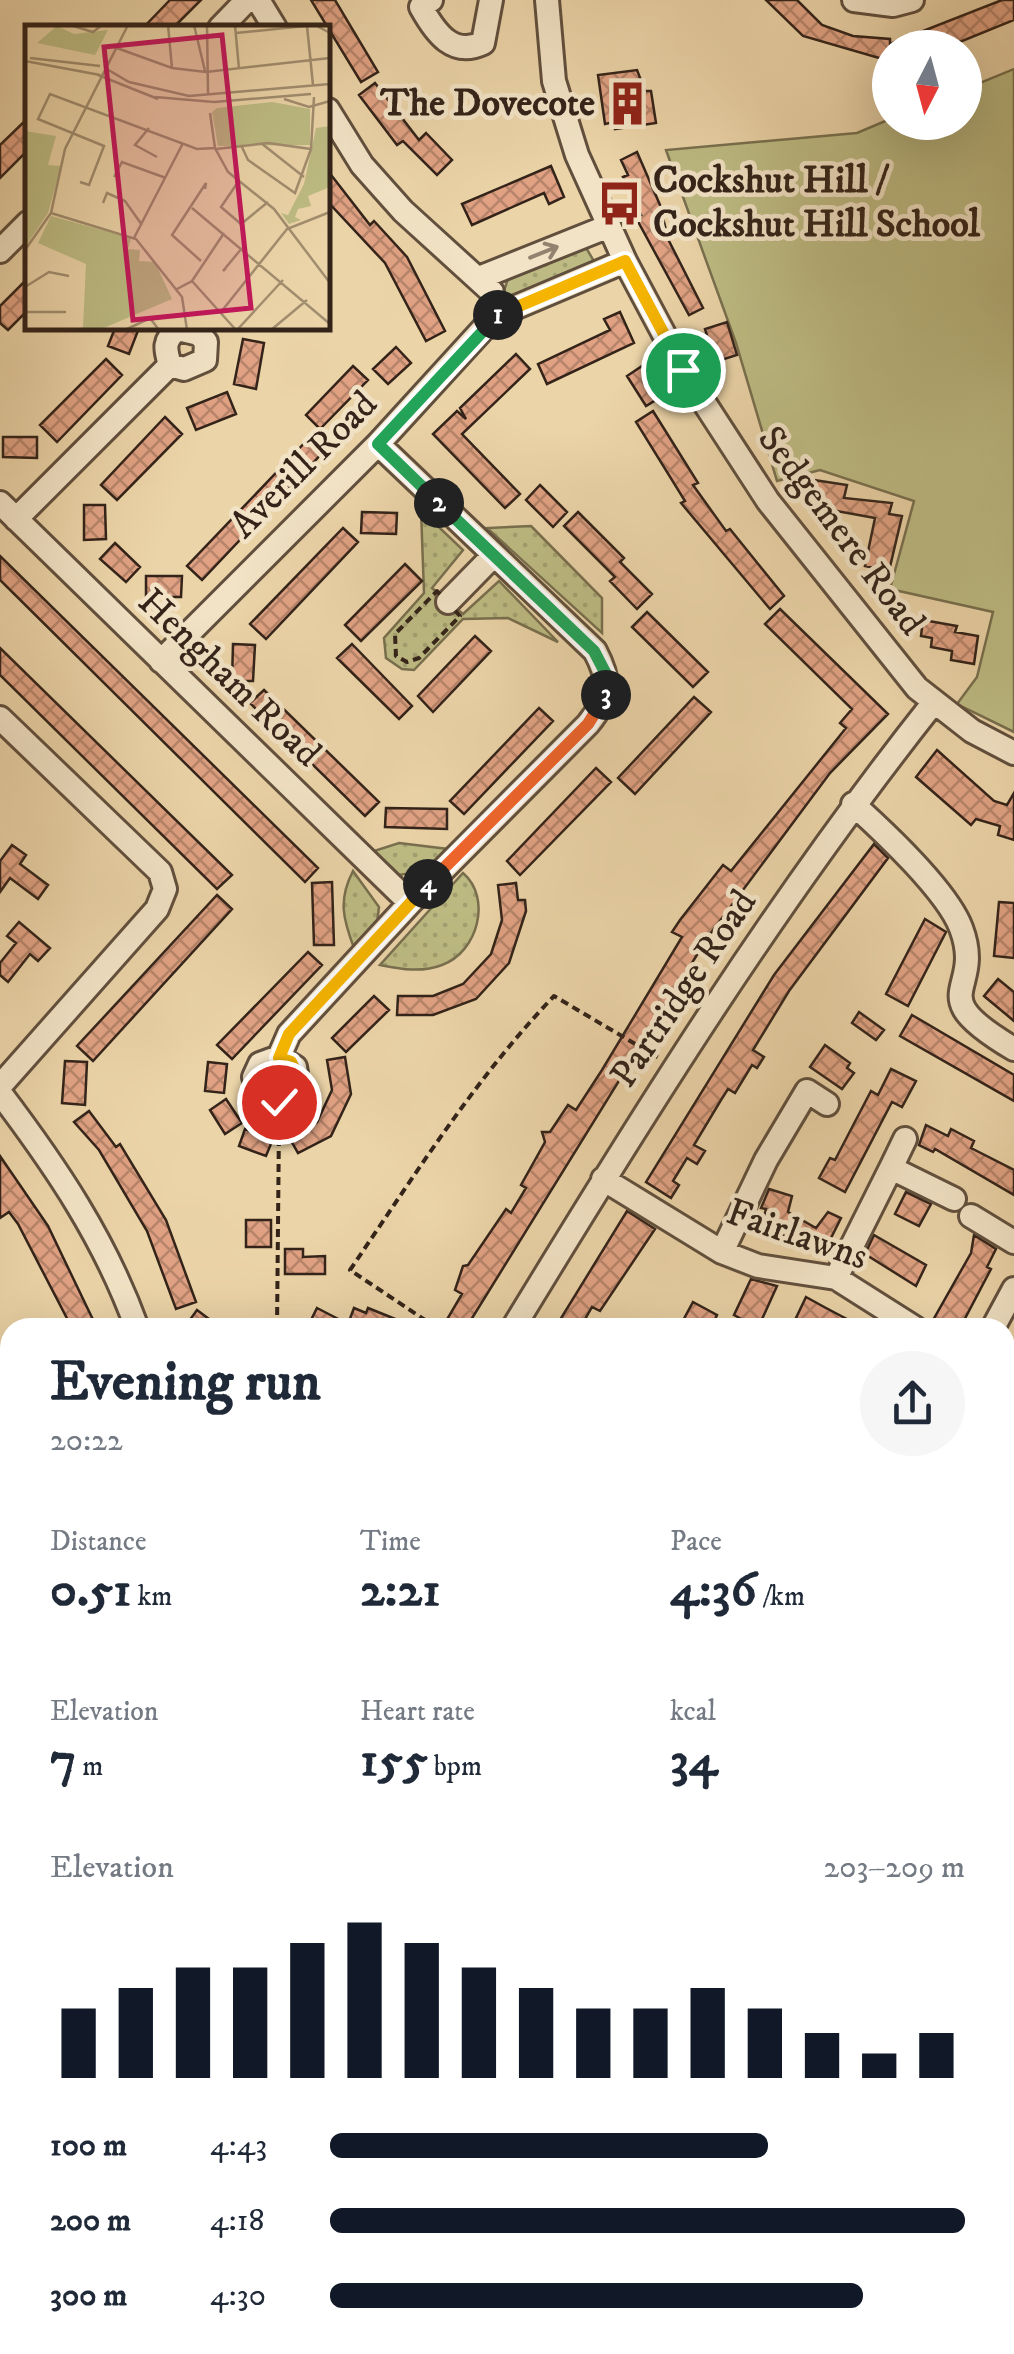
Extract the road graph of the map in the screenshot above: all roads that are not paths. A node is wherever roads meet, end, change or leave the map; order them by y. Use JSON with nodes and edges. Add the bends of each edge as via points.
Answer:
{"nodes":[{"id":1,"x":247,"y":0,"type":"edge"},
{"id":2,"x":258,"y":0,"type":"edge"},
{"id":3,"x":431,"y":0,"type":"edge"},
{"id":4,"x":491,"y":0,"type":"edge"},
{"id":5,"x":547,"y":0,"type":"edge"},
{"id":6,"x":854,"y":0,"type":"edge"},
{"id":7,"x":912,"y":0,"type":"edge"},
{"id":8,"x":223,"y":25,"type":"edge"},
{"id":9,"x":273,"y":25,"type":"edge"},
{"id":10,"x":330,"y":113,"type":"edge"},
{"id":11,"x":25,"y":226,"type":"edge"},
{"id":12,"x":609,"y":226,"type":"junction"},
{"id":13,"x":0,"y":250,"type":"edge"},
{"id":14,"x":625,"y":261,"type":"junction"},
{"id":15,"x":479,"y":278,"type":"junction"},
{"id":16,"x":495,"y":316,"type":"junction"},
{"id":17,"x":170,"y":366,"type":"dead end"},
{"id":18,"x":378,"y":444,"type":"junction"},
{"id":19,"x":8,"y":511,"type":"edge"},
{"id":20,"x":493,"y":556,"type":"junction"},
{"id":21,"x":448,"y":602,"type":"road end"},
{"id":22,"x":162,"y":661,"type":"junction"},
{"id":23,"x":934,"y":702,"type":"junction"},
{"id":24,"x":0,"y":718,"type":"edge"},
{"id":25,"x":1014,"y":753,"type":"edge"},
{"id":26,"x":852,"y":804,"type":"junction"},
{"id":27,"x":410,"y":903,"type":"junction"},
{"id":28,"x":1014,"y":1050,"type":"edge"},
{"id":29,"x":0,"y":1089,"type":"edge"},
{"id":30,"x":279,"y":1102,"type":"road end"},
{"id":31,"x":827,"y":1104,"type":"dead end"},
{"id":32,"x":905,"y":1139,"type":"dead end"},
{"id":33,"x":891,"y":1168,"type":"junction"},
{"id":34,"x":603,"y":1180,"type":"junction"},
{"id":35,"x":954,"y":1199,"type":"dead end"},
{"id":36,"x":971,"y":1216,"type":"dead end"},
{"id":37,"x":1013,"y":1242,"type":"edge"},
{"id":38,"x":722,"y":1252,"type":"junction"},
{"id":39,"x":836,"y":1278,"type":"junction"},
{"id":40,"x":1014,"y":1289,"type":"edge"},
{"id":41,"x":134,"y":1318,"type":"edge"},
{"id":42,"x":519,"y":1318,"type":"edge"},
{"id":43,"x":900,"y":1318,"type":"edge"},
{"id":44,"x":998,"y":1318,"type":"edge"}],
"edges":[{"from":1,"to":8,"type":"street"},
{"from":2,"to":9,"type":"street"},
{"from":3,"to":4,"type":"street","via":[[421,7],[429,22],[455,49],[466,51],[483,43]]},
{"from":5,"to":12,"type":"street","name":"Sedgemere Road","via":[[554,81]]},
{"from":6,"to":7,"type":"street"},
{"from":10,"to":15,"type":"street","via":[[362,165],[403,211]]},
{"from":11,"to":13,"type":"street"},
{"from":12,"to":14,"type":"street","name":"Sedgemere Road"},
{"from":15,"to":12,"type":"street","one_way":true},
{"from":14,"to":16,"type":"street","name":"Averill Road"},
{"from":14,"to":23,"type":"street","name":"Sedgemere Road","via":[[683,370],[759,488]]},
{"from":15,"to":16,"type":"street","via":[[492,292]]},
{"from":16,"to":18,"type":"street","name":"Averill Road"},
{"from":17,"to":19,"type":"street"},
{"from":18,"to":20,"type":"street"},
{"from":18,"to":22,"type":"street","name":"Averill Road"},
{"from":19,"to":22,"type":"street","name":"Hengham Road"},
{"from":20,"to":21,"type":"street"},
{"from":20,"to":27,"type":"street","via":[[594,651],[608,688],[588,724]]},
{"from":22,"to":27,"type":"street","name":"Hengham Road"},
{"from":23,"to":25,"type":"street","name":"Sedgemere Road"},
{"from":23,"to":26,"type":"street","name":"Partridge Road"},
{"from":24,"to":29,"type":"street","via":[[160,872],[165,889],[158,909]]},
{"from":26,"to":28,"type":"street","via":[[888,836],[960,926],[966,952],[961,1008]]},
{"from":26,"to":34,"type":"street","name":"Partridge Road","via":[[672,1066]]},
{"from":27,"to":30,"type":"street","via":[[304,1015],[279,1058],[291,1062],[299,1080],[291,1098]]},
{"from":29,"to":41,"type":"street","via":[[68,1183]]},
{"from":31,"to":38,"type":"street","via":[[807,1091]]},
{"from":32,"to":33,"type":"street"},
{"from":33,"to":35,"type":"street"},
{"from":33,"to":39,"type":"street"},
{"from":34,"to":38,"type":"street","name":"Fairlawns"},
{"from":34,"to":42,"type":"street","name":"Partridge Road"},
{"from":36,"to":37,"type":"street"},
{"from":38,"to":39,"type":"street","name":"Fairlawns","via":[[758,1266]]},
{"from":39,"to":43,"type":"street","name":"Fairlawns"},
{"from":40,"to":44,"type":"street"}]}
